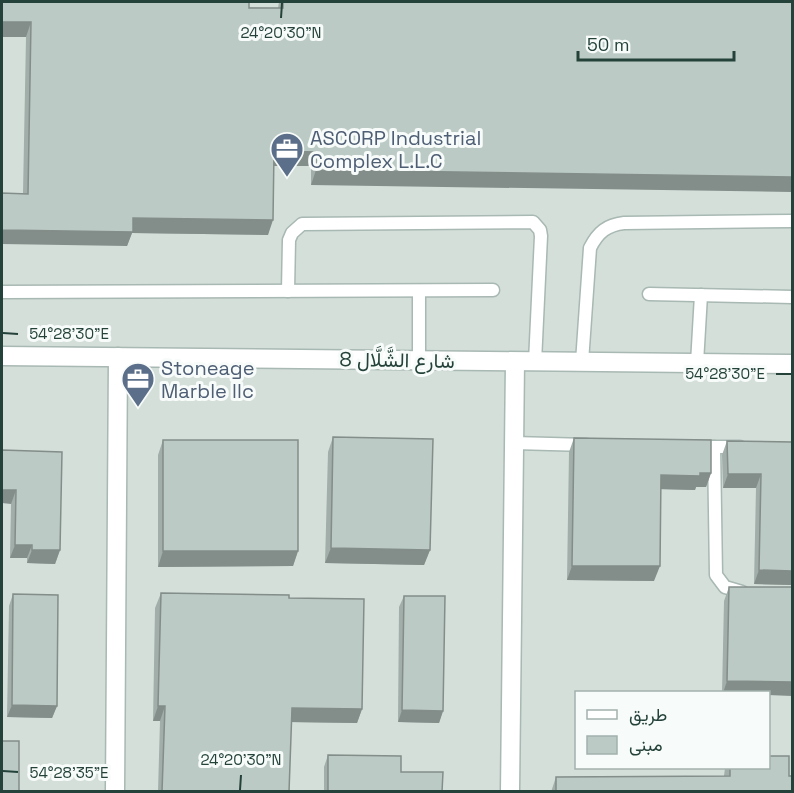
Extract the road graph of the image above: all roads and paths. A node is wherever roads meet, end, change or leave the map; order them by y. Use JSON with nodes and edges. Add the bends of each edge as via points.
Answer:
{"nodes":[{"id":1,"x":792,"y":221,"type":"edge"},
{"id":2,"x":493,"y":290,"type":"dead end"},
{"id":3,"x":288,"y":291,"type":"junction"},
{"id":4,"x":419,"y":291,"type":"junction"},
{"id":5,"x":2,"y":292,"type":"edge"},
{"id":6,"x":649,"y":294,"type":"dead end"},
{"id":7,"x":701,"y":295,"type":"junction"},
{"id":8,"x":792,"y":297,"type":"edge"},
{"id":9,"x":2,"y":356,"type":"edge"},
{"id":10,"x":118,"y":357,"type":"junction"},
{"id":11,"x":419,"y":360,"type":"junction"},
{"id":12,"x":515,"y":362,"type":"junction"},
{"id":13,"x":535,"y":362,"type":"junction"},
{"id":14,"x":582,"y":362,"type":"junction"},
{"id":15,"x":698,"y":363,"type":"junction"},
{"id":16,"x":792,"y":364,"type":"edge"},
{"id":17,"x":514,"y":443,"type":"junction"},
{"id":18,"x":596,"y":445,"type":"edge"},
{"id":19,"x":679,"y":446,"type":"edge"},
{"id":20,"x":714,"y":447,"type":"junction"},
{"id":21,"x":748,"y":448,"type":"edge"},
{"id":22,"x":750,"y":592,"type":"edge"},
{"id":23,"x":115,"y":792,"type":"edge"},
{"id":24,"x":510,"y":792,"type":"edge"}],
"edges":[{"from":1,"to":14,"type":"lane","via":[[624,223],[603,230],[590,248]]},
{"from":2,"to":4,"type":"lane"},
{"from":3,"to":4,"type":"lane"},
{"from":3,"to":5,"type":"lane"},
{"from":3,"to":13,"type":"lane","via":[[291,232],[302,224],[533,222],[541,236]]},
{"from":4,"to":11,"type":"lane"},
{"from":6,"to":7,"type":"lane"},
{"from":7,"to":8,"type":"lane"},
{"from":7,"to":15,"type":"lane"},
{"from":9,"to":10,"type":"street","name":"شارع الشَّلَّال 8"},
{"from":10,"to":11,"type":"street","name":"شارع الشَّلَّال 8"},
{"from":10,"to":23,"type":"street"},
{"from":11,"to":12,"type":"street","name":"شارع الشَّلَّال 8"},
{"from":12,"to":13,"type":"street","name":"شارع الشَّلَّال 8"},
{"from":12,"to":17,"type":"street"},
{"from":13,"to":14,"type":"street","name":"شارع الشَّلَّال 8"},
{"from":14,"to":15,"type":"street","name":"شارع الشَّلَّال 8"},
{"from":15,"to":16,"type":"street","name":"شارع الشَّلَّال 8"},
{"from":17,"to":18,"type":"lane"},
{"from":17,"to":24,"type":"street"},
{"from":19,"to":20,"type":"lane"},
{"from":20,"to":21,"type":"lane"},
{"from":20,"to":22,"type":"lane","via":[[716,575],[732,591]]}]}
